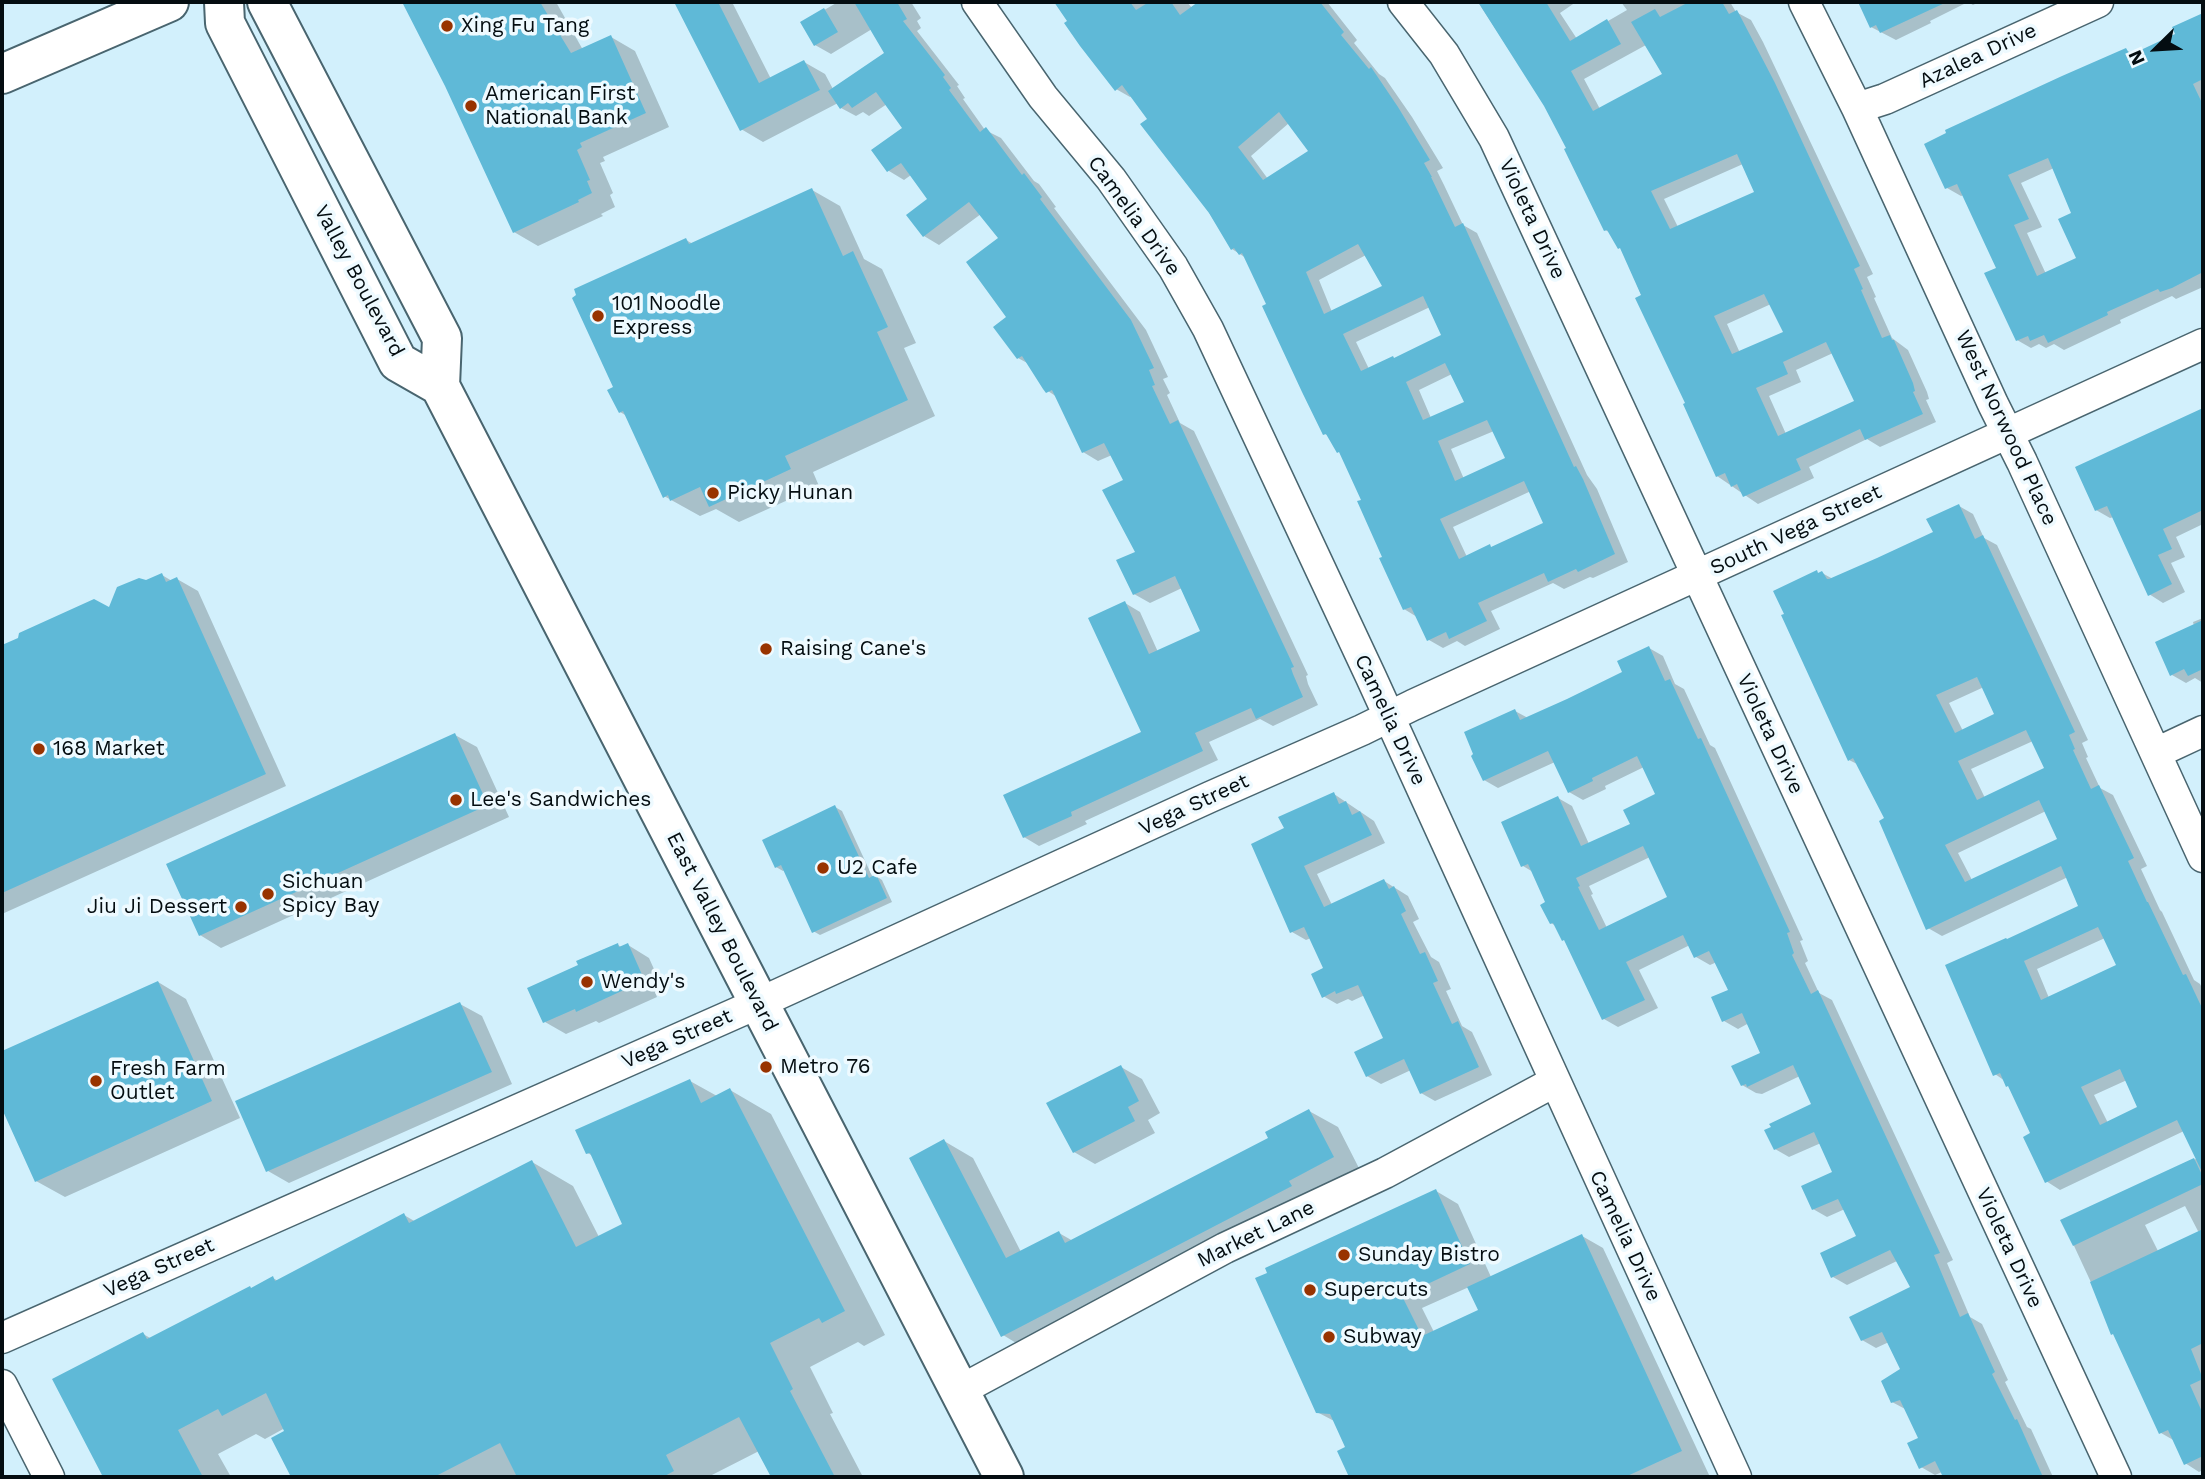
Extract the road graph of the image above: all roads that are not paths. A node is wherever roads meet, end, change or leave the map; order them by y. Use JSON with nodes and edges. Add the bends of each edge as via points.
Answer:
{"nodes":[{"id":1,"x":169,"y":2,"type":"edge"},
{"id":2,"x":224,"y":2,"type":"edge"},
{"id":3,"x":267,"y":2,"type":"edge"},
{"id":4,"x":977,"y":2,"type":"edge"},
{"id":5,"x":1404,"y":2,"type":"edge"},
{"id":6,"x":1804,"y":2,"type":"edge"},
{"id":7,"x":2098,"y":2,"type":"edge"},
{"id":8,"x":2,"y":74,"type":"edge"},
{"id":9,"x":1857,"y":108,"type":"junction"},
{"id":10,"x":2203,"y":344,"type":"edge"},
{"id":11,"x":440,"y":386,"type":"junction"},
{"id":12,"x":2007,"y":433,"type":"junction"},
{"id":13,"x":1696,"y":576,"type":"junction"},
{"id":14,"x":1388,"y":716,"type":"junction"},
{"id":15,"x":2203,"y":731,"type":"edge"},
{"id":16,"x":2156,"y":752,"type":"junction"},
{"id":17,"x":2203,"y":857,"type":"edge"},
{"id":18,"x":759,"y":1003,"type":"junction"},
{"id":19,"x":1554,"y":1082,"type":"junction"},
{"id":20,"x":2,"y":1338,"type":"edge"},
{"id":21,"x":2,"y":1385,"type":"edge"},
{"id":22,"x":959,"y":1391,"type":"junction"},
{"id":23,"x":48,"y":1477,"type":"edge"},
{"id":24,"x":1004,"y":1477,"type":"edge"},
{"id":25,"x":1736,"y":1477,"type":"edge"},
{"id":26,"x":2116,"y":1477,"type":"edge"}],
"edges":[{"from":1,"to":8,"type":"main road"},
{"from":2,"to":11,"type":"main road","name":"Valley Boulevard","via":[[225,23],[398,362]]},
{"from":3,"to":11,"type":"main road","via":[[442,338]]},
{"from":4,"to":14,"type":"street","name":"Camelia Drive","via":[[1173,267],[1208,329]]},
{"from":5,"to":13,"type":"street","name":"Violeta Drive","via":[[1444,54],[1494,138]]},
{"from":6,"to":9,"type":"street","name":"West Norwood Place"},
{"from":7,"to":9,"type":"street","name":"Azalea Drive"},
{"from":9,"to":12,"type":"street","name":"West Norwood Place"},
{"from":10,"to":12,"type":"street","name":"South Vega Street"},
{"from":11,"to":18,"type":"main road","name":"East Valley Boulevard"},
{"from":12,"to":13,"type":"street","name":"South Vega Street"},
{"from":12,"to":16,"type":"street","name":"West Norwood Place"},
{"from":13,"to":14,"type":"street","name":"South Vega Street"},
{"from":13,"to":26,"type":"street","name":"Violeta Drive"},
{"from":14,"to":18,"type":"street","name":"Vega Street"},
{"from":14,"to":19,"type":"street","name":"Camelia Drive"},
{"from":15,"to":16,"type":"street"},
{"from":16,"to":17,"type":"street","name":"West Norwood Place"},
{"from":18,"to":20,"type":"street","name":"Vega Street"},
{"from":18,"to":22,"type":"main road","name":"East Valley Boulevard"},
{"from":19,"to":22,"type":"street","name":"Market Lane","via":[[1385,1173],[1225,1248]]},
{"from":19,"to":25,"type":"street","name":"Camelia Drive"},
{"from":21,"to":23,"type":"street"},
{"from":22,"to":24,"type":"main road","name":"East Valley Boulevard"}]}
